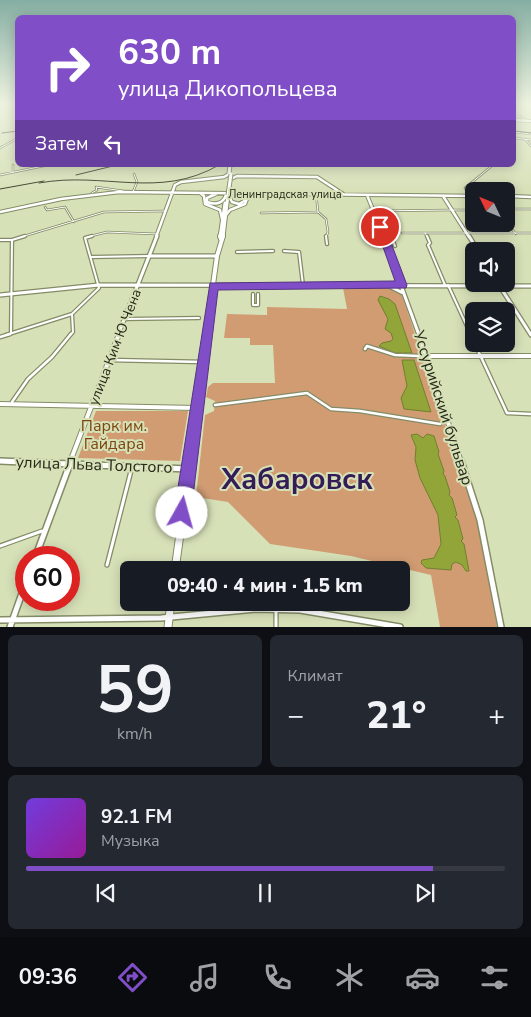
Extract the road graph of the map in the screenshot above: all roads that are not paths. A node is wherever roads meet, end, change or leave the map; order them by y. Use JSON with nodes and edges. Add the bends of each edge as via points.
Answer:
{"nodes":[{"id":1,"x":516,"y":138,"type":"edge"},
{"id":2,"x":525,"y":139,"type":"junction"},
{"id":3,"x":15,"y":140,"type":"edge"},
{"id":4,"x":531,"y":140,"type":"edge"},
{"id":5,"x":531,"y":146,"type":"edge"},
{"id":6,"x":0,"y":148,"type":"edge"},
{"id":7,"x":13,"y":165,"type":"dead end"},
{"id":8,"x":38,"y":167,"type":"edge"},
{"id":9,"x":231,"y":167,"type":"edge"},
{"id":10,"x":491,"y":167,"type":"edge"},
{"id":11,"x":13,"y":172,"type":"junction"},
{"id":12,"x":134,"y":174,"type":"dead end"},
{"id":13,"x":0,"y":175,"type":"edge"},
{"id":14,"x":230,"y":177,"type":"junction"},
{"id":15,"x":472,"y":182,"type":"edge"},
{"id":16,"x":114,"y":190,"type":"junction"},
{"id":17,"x":118,"y":192,"type":"junction"},
{"id":18,"x":132,"y":192,"type":"junction"},
{"id":19,"x":172,"y":192,"type":"junction"},
{"id":20,"x":197,"y":192,"type":"junction"},
{"id":21,"x":220,"y":193,"type":"junction"},
{"id":22,"x":256,"y":193,"type":"junction"},
{"id":23,"x":337,"y":193,"type":"junction"},
{"id":24,"x":91,"y":194,"type":"junction"},
{"id":25,"x":235,"y":194,"type":"junction"},
{"id":26,"x":316,"y":194,"type":"junction"},
{"id":27,"x":366,"y":194,"type":"junction"},
{"id":28,"x":227,"y":195,"type":"junction"},
{"id":29,"x":430,"y":195,"type":"junction"},
{"id":30,"x":444,"y":196,"type":"junction"},
{"id":31,"x":455,"y":196,"type":"junction"},
{"id":32,"x":465,"y":196,"type":"edge"},
{"id":33,"x":515,"y":196,"type":"edge"},
{"id":34,"x":531,"y":197,"type":"edge"},
{"id":35,"x":205,"y":199,"type":"junction"},
{"id":36,"x":247,"y":199,"type":"junction"},
{"id":37,"x":448,"y":202,"type":"junction"},
{"id":38,"x":45,"y":207,"type":"dead end"},
{"id":39,"x":515,"y":209,"type":"edge"},
{"id":40,"x":531,"y":209,"type":"edge"},
{"id":41,"x":452,"y":210,"type":"junction"},
{"id":42,"x":465,"y":210,"type":"edge"},
{"id":43,"x":0,"y":211,"type":"edge"},
{"id":44,"x":165,"y":211,"type":"junction"},
{"id":45,"x":373,"y":211,"type":"junction"},
{"id":46,"x":318,"y":212,"type":"junction"},
{"id":47,"x":261,"y":214,"type":"dead end"},
{"id":48,"x":226,"y":215,"type":"junction"},
{"id":49,"x":222,"y":220,"type":"junction"},
{"id":50,"x":74,"y":222,"type":"junction"},
{"id":51,"x":382,"y":232,"type":"junction"},
{"id":52,"x":402,"y":233,"type":"dead end"},
{"id":53,"x":425,"y":233,"type":"junction"},
{"id":54,"x":531,"y":233,"type":"edge"},
{"id":55,"x":157,"y":234,"type":"junction"},
{"id":56,"x":467,"y":234,"type":"junction"},
{"id":57,"x":516,"y":234,"type":"joint"},
{"id":58,"x":221,"y":239,"type":"junction"},
{"id":59,"x":0,"y":240,"type":"edge"},
{"id":60,"x":12,"y":240,"type":"junction"},
{"id":61,"x":472,"y":242,"type":"edge"},
{"id":62,"x":326,"y":244,"type":"dead end"},
{"id":63,"x":395,"y":246,"type":"dead end"},
{"id":64,"x":273,"y":251,"type":"dead end"},
{"id":65,"x":284,"y":251,"type":"dead end"},
{"id":66,"x":237,"y":252,"type":"dead end"},
{"id":67,"x":149,"y":256,"type":"junction"},
{"id":68,"x":217,"y":256,"type":"junction"},
{"id":69,"x":91,"y":257,"type":"junction"},
{"id":70,"x":99,"y":285,"type":"junction"},
{"id":71,"x":303,"y":285,"type":"junction"},
{"id":72,"x":383,"y":285,"type":"junction"},
{"id":73,"x":402,"y":285,"type":"junction"},
{"id":74,"x":447,"y":285,"type":"junction"},
{"id":75,"x":465,"y":285,"type":"edge"},
{"id":76,"x":139,"y":286,"type":"junction"},
{"id":77,"x":214,"y":286,"type":"junction"},
{"id":78,"x":515,"y":286,"type":"edge"},
{"id":79,"x":531,"y":286,"type":"edge"},
{"id":80,"x":503,"y":292,"type":"edge"},
{"id":81,"x":0,"y":294,"type":"edge"},
{"id":82,"x":11,"y":294,"type":"junction"},
{"id":83,"x":253,"y":294,"type":"dead end"},
{"id":84,"x":258,"y":294,"type":"dead end"},
{"id":85,"x":406,"y":295,"type":"junction"},
{"id":86,"x":254,"y":298,"type":"junction"},
{"id":87,"x":258,"y":298,"type":"junction"},
{"id":88,"x":72,"y":314,"type":"junction"},
{"id":89,"x":199,"y":318,"type":"dead end"},
{"id":90,"x":125,"y":319,"type":"junction"},
{"id":91,"x":465,"y":323,"type":"edge"},
{"id":92,"x":11,"y":332,"type":"junction"},
{"id":93,"x":531,"y":335,"type":"edge"},
{"id":94,"x":0,"y":337,"type":"edge"},
{"id":95,"x":365,"y":349,"type":"dead end"},
{"id":96,"x":479,"y":352,"type":"edge"},
{"id":97,"x":419,"y":356,"type":"dead end"},
{"id":98,"x":426,"y":356,"type":"junction"},
{"id":99,"x":531,"y":356,"type":"edge"},
{"id":100,"x":481,"y":357,"type":"junction"},
{"id":101,"x":108,"y":360,"type":"junction"},
{"id":102,"x":203,"y":362,"type":"junction"},
{"id":103,"x":0,"y":404,"type":"edge"},
{"id":104,"x":11,"y":404,"type":"junction"},
{"id":105,"x":215,"y":405,"type":"dead end"},
{"id":106,"x":92,"y":406,"type":"junction"},
{"id":107,"x":197,"y":408,"type":"junction"},
{"id":108,"x":531,"y":414,"type":"edge"},
{"id":109,"x":440,"y":424,"type":"dead end"},
{"id":110,"x":0,"y":461,"type":"edge"},
{"id":111,"x":69,"y":464,"type":"junction"},
{"id":112,"x":132,"y":467,"type":"junction"},
{"id":113,"x":188,"y":469,"type":"junction"},
{"id":114,"x":45,"y":530,"type":"junction"},
{"id":115,"x":0,"y":546,"type":"edge"},
{"id":116,"x":39,"y":546,"type":"edge"},
{"id":117,"x":176,"y":561,"type":"edge"},
{"id":118,"x":106,"y":565,"type":"dead end"},
{"id":119,"x":16,"y":611,"type":"edge"},
{"id":120,"x":170,"y":611,"type":"edge"},
{"id":121,"x":234,"y":611,"type":"edge"},
{"id":122,"x":276,"y":611,"type":"edge"},
{"id":123,"x":306,"y":611,"type":"edge"},
{"id":124,"x":169,"y":617,"type":"junction"},
{"id":125,"x":0,"y":620,"type":"edge"},
{"id":126,"x":13,"y":620,"type":"junction"},
{"id":127,"x":10,"y":627,"type":"edge"},
{"id":128,"x":168,"y":627,"type":"edge"},
{"id":129,"x":276,"y":627,"type":"edge"},
{"id":130,"x":400,"y":627,"type":"edge"},
{"id":131,"x":501,"y":627,"type":"edge"}],
"edges":[{"from":1,"to":2,"type":"street"},
{"from":2,"to":4,"type":"street"},
{"from":2,"to":5,"type":"street"},
{"from":3,"to":6,"type":"street"},
{"from":7,"to":11,"type":"street"},
{"from":8,"to":11,"type":"street"},
{"from":9,"to":14,"type":"main road"},
{"from":10,"to":15,"type":"street"},
{"from":11,"to":13,"type":"street"},
{"from":12,"to":18,"type":"street","via":[[137,182]]},
{"from":14,"to":19,"type":"main road","via":[[179,182]]},
{"from":14,"to":23,"type":"main road","via":[[317,177]]},
{"from":14,"to":28,"type":"main road","bridge":true},
{"from":16,"to":17,"type":"street"},
{"from":16,"to":18,"type":"street","name":"Ленинградская улица"},
{"from":16,"to":24,"type":"street","name":"Ленинградская улица","via":[[96,187],[98,190]]},
{"from":17,"to":18,"type":"main road"},
{"from":17,"to":24,"type":"main road"},
{"from":18,"to":19,"type":"main road","name":"Ленинградская улица"},
{"from":19,"to":20,"type":"main road","name":"Ленинградская улица"},
{"from":19,"to":44,"type":"main road","name":"улица Ким Ю Чена"},
{"from":20,"to":21,"type":"main road","name":"Ленинградская улица"},
{"from":20,"to":35,"type":"main road"},
{"from":21,"to":25,"type":"main road","name":"Ленинградская улица"},
{"from":21,"to":35,"type":"main road"},
{"from":22,"to":25,"type":"main road","name":"Ленинградская улица"},
{"from":22,"to":26,"type":"main road","name":"Ленинградская улица"},
{"from":22,"to":36,"type":"main road"},
{"from":23,"to":26,"type":"main road","name":"Ленинградская улица"},
{"from":23,"to":27,"type":"main road","name":"Ленинградская улица"},
{"from":24,"to":43,"type":"main road"},
{"from":24,"to":43,"type":"main road"},
{"from":25,"to":36,"type":"main road"},
{"from":26,"to":46,"type":"street"},
{"from":27,"to":29,"type":"main road","name":"Ленинградская улица"},
{"from":27,"to":45,"type":"main road","name":"Уссурийский бульвар"},
{"from":28,"to":35,"type":"main road","via":[[216,204]]},
{"from":28,"to":36,"type":"main road","via":[[235,204]]},
{"from":28,"to":48,"type":"main road"},
{"from":28,"to":49,"type":"main road"},
{"from":29,"to":30,"type":"main road","name":"Ленинградская улица"},
{"from":29,"to":37,"type":"main road"},
{"from":30,"to":31,"type":"main road","name":"Ленинградская улица"},
{"from":30,"to":37,"type":"main road"},
{"from":31,"to":32,"type":"main road","name":"Ленинградская улица"},
{"from":31,"to":37,"type":"main road"},
{"from":33,"to":34,"type":"main road"},
{"from":35,"to":49,"type":"main road","via":[[205,204],[220,210]]},
{"from":36,"to":48,"type":"main road","via":[[245,204]]},
{"from":37,"to":41,"type":"main road"},
{"from":38,"to":50,"type":"street","via":[[47,210],[65,206]]},
{"from":39,"to":40,"type":"street"},
{"from":41,"to":42,"type":"street"},
{"from":41,"to":45,"type":"street"},
{"from":41,"to":56,"type":"main road"},
{"from":44,"to":50,"type":"street","via":[[110,211]]},
{"from":44,"to":55,"type":"main road","name":"улица Ким Ю Чена"},
{"from":45,"to":51,"type":"main road","name":"Уссурийский бульвар"},
{"from":46,"to":47,"type":"street"},
{"from":46,"to":62,"type":"street","via":[[326,219]]},
{"from":48,"to":58,"type":"main road"},
{"from":49,"to":58,"type":"main road"},
{"from":50,"to":60,"type":"street"},
{"from":51,"to":63,"type":"street","via":[[390,232]]},
{"from":51,"to":73,"type":"main road","name":"Уссурийский бульвар"},
{"from":52,"to":53,"type":"street"},
{"from":53,"to":56,"type":"street"},
{"from":53,"to":74,"type":"street"},
{"from":54,"to":57,"type":"street"},
{"from":55,"to":67,"type":"main road","name":"улица Ким Ю Чена"},
{"from":55,"to":69,"type":"street","via":[[107,232],[85,238]]},
{"from":56,"to":57,"type":"street"},
{"from":56,"to":61,"type":"main road"},
{"from":58,"to":68,"type":"main road"},
{"from":59,"to":60,"type":"street"},
{"from":60,"to":82,"type":"street"},
{"from":64,"to":66,"type":"street"},
{"from":65,"to":71,"type":"street","via":[[299,252]]},
{"from":67,"to":68,"type":"main road"},
{"from":67,"to":69,"type":"street"},
{"from":67,"to":76,"type":"main road","name":"улица Ким Ю Чена"},
{"from":68,"to":77,"type":"main road"},
{"from":69,"to":70,"type":"street"},
{"from":70,"to":76,"type":"main road"},
{"from":70,"to":82,"type":"main road"},
{"from":70,"to":88,"type":"street"},
{"from":71,"to":72,"type":"main road"},
{"from":71,"to":77,"type":"main road"},
{"from":72,"to":73,"type":"main road"},
{"from":72,"to":85,"type":"main road"},
{"from":73,"to":74,"type":"main road"},
{"from":73,"to":85,"type":"main road","name":"Уссурийский бульвар"},
{"from":74,"to":75,"type":"main road"},
{"from":74,"to":91,"type":"street"},
{"from":76,"to":77,"type":"main road"},
{"from":76,"to":90,"type":"main road","name":"улица Ким Ю Чена"},
{"from":77,"to":102,"type":"main road"},
{"from":78,"to":79,"type":"main road"},
{"from":80,"to":93,"type":"main road"},
{"from":81,"to":82,"type":"main road"},
{"from":82,"to":92,"type":"street"},
{"from":83,"to":86,"type":"street"},
{"from":84,"to":87,"type":"street"},
{"from":85,"to":98,"type":"main road","name":"Уссурийский бульвар"},
{"from":86,"to":87,"type":"street"},
{"from":86,"to":87,"type":"street","via":[[253,305],[257,305]]},
{"from":88,"to":92,"type":"street"},
{"from":88,"to":104,"type":"street","via":[[73,332],[28,379]]},
{"from":89,"to":90,"type":"street"},
{"from":90,"to":101,"type":"main road","name":"улица Ким Ю Чена"},
{"from":92,"to":94,"type":"street"},
{"from":95,"to":97,"type":"street","via":[[372,346],[396,355]]},
{"from":96,"to":100,"type":"street"},
{"from":98,"to":100,"type":"main road"},
{"from":98,"to":131,"type":"main road","name":"Уссурийский бульвар","via":[[480,520]]},
{"from":99,"to":100,"type":"main road"},
{"from":100,"to":108,"type":"street","via":[[506,412]]},
{"from":101,"to":102,"type":"street"},
{"from":101,"to":106,"type":"main road","name":"улица Ким Ю Чена"},
{"from":102,"to":107,"type":"main road"},
{"from":103,"to":104,"type":"main road"},
{"from":104,"to":106,"type":"main road"},
{"from":105,"to":109,"type":"street","via":[[307,393],[329,409]]},
{"from":106,"to":107,"type":"main road"},
{"from":106,"to":111,"type":"main road","name":"улица Ким Ю Чена"},
{"from":107,"to":113,"type":"main road"},
{"from":110,"to":111,"type":"main road","name":"улица Льва Толстого"},
{"from":111,"to":112,"type":"main road","name":"улица Льва Толстого"},
{"from":111,"to":114,"type":"main road","name":"улица Ким Ю Чена"},
{"from":112,"to":113,"type":"main road","name":"улица Льва Толстого"},
{"from":112,"to":118,"type":"street"},
{"from":113,"to":117,"type":"main road"},
{"from":114,"to":115,"type":"street"},
{"from":114,"to":116,"type":"main road","name":"улица Ким Ю Чена"},
{"from":119,"to":126,"type":"main road"},
{"from":120,"to":124,"type":"main road"},
{"from":121,"to":124,"type":"main road"},
{"from":122,"to":129,"type":"street"},
{"from":123,"to":130,"type":"main road"},
{"from":124,"to":126,"type":"main road"},
{"from":124,"to":128,"type":"main road"},
{"from":125,"to":126,"type":"main road"},
{"from":126,"to":127,"type":"main road"}]}
